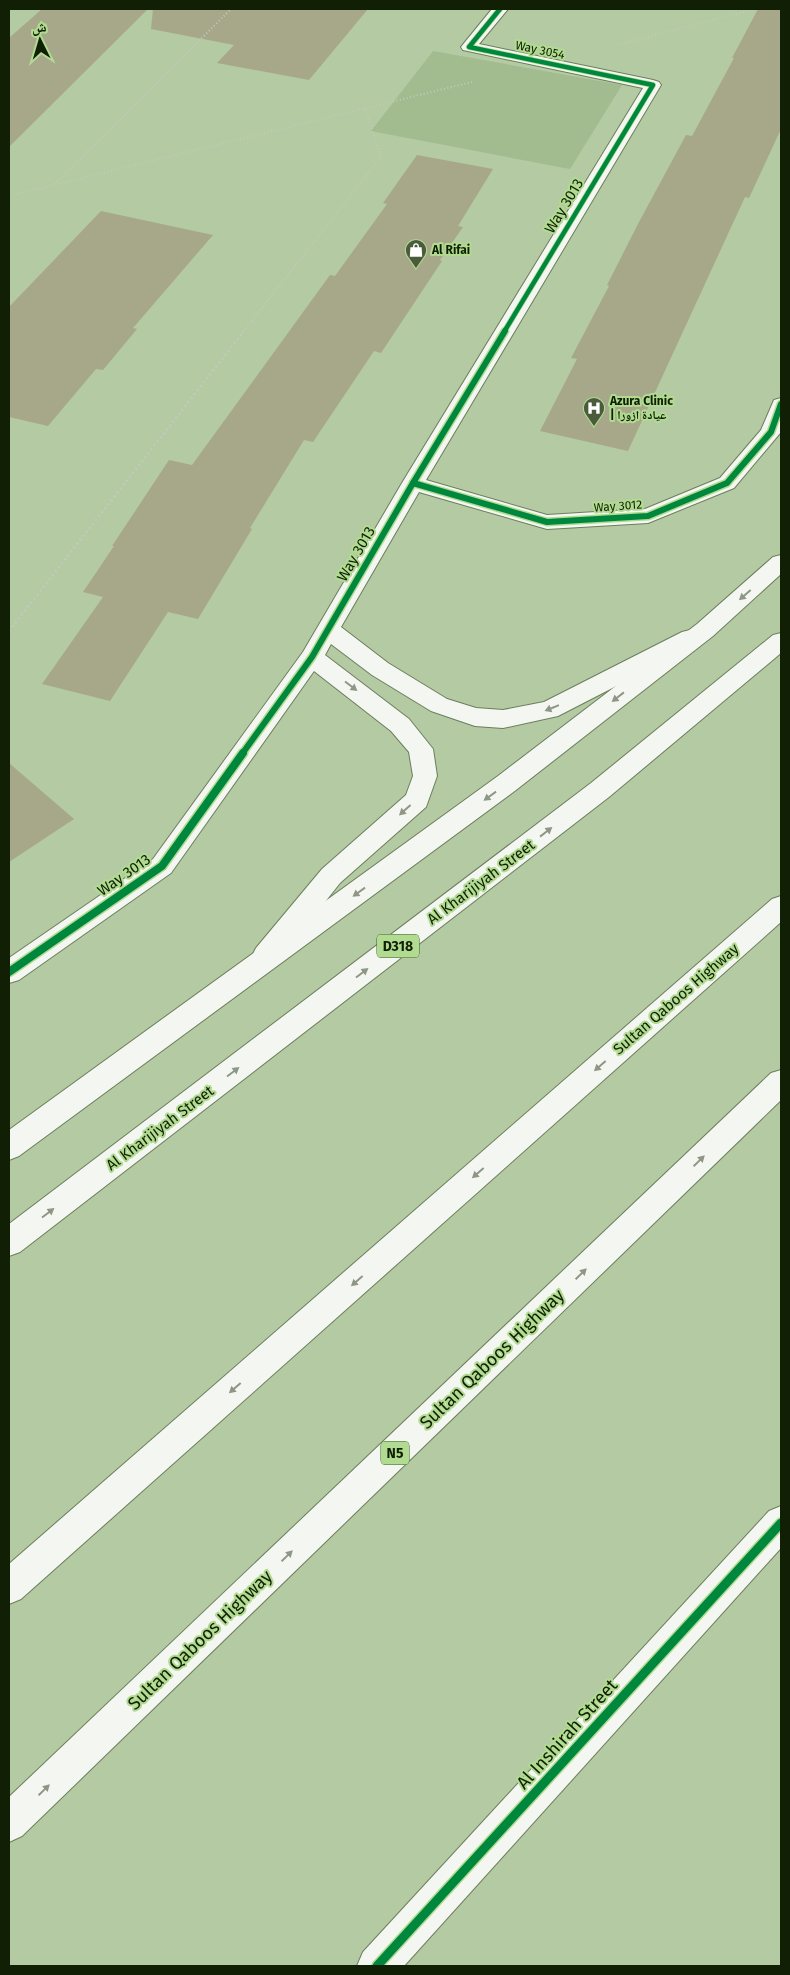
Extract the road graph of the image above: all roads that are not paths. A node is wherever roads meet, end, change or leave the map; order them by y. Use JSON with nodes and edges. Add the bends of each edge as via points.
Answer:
{"nodes":[{"id":1,"x":500,"y":9,"type":"edge"},
{"id":2,"x":653,"y":85,"type":"joint"},
{"id":3,"x":781,"y":404,"type":"edge"},
{"id":4,"x":413,"y":484,"type":"junction"},
{"id":5,"x":781,"y":562,"type":"edge"},
{"id":6,"x":328,"y":629,"type":"junction"},
{"id":7,"x":705,"y":630,"type":"junction"},
{"id":8,"x":781,"y":641,"type":"edge"},
{"id":9,"x":312,"y":657,"type":"junction"},
{"id":10,"x":781,"y":906,"type":"edge"},
{"id":11,"x":256,"y":968,"type":"junction"},
{"id":12,"x":9,"y":972,"type":"edge"},
{"id":13,"x":781,"y":1082,"type":"edge"},
{"id":14,"x":9,"y":1147,"type":"edge"},
{"id":15,"x":9,"y":1242,"type":"edge"},
{"id":16,"x":781,"y":1523,"type":"edge"},
{"id":17,"x":9,"y":1587,"type":"edge"},
{"id":18,"x":9,"y":1823,"type":"edge"},
{"id":19,"x":376,"y":1966,"type":"edge"}],
"edges":[{"from":1,"to":2,"type":"main road","name":"Way 3054","via":[[469,47]]},
{"from":2,"to":4,"type":"main road","name":"Way 3013"},
{"from":3,"to":4,"type":"main road","name":"Way 3012","via":[[770,432],[727,482],[648,516],[547,522]]},
{"from":4,"to":6,"type":"main road","name":"Way 3013"},
{"from":5,"to":7,"type":"main road","one_way":true},
{"from":7,"to":6,"type":"main road","one_way":true,"via":[[550,710],[503,719],[475,717],[439,705],[380,669]]},
{"from":6,"to":9,"type":"main road","name":"Way 3013"},
{"from":7,"to":11,"type":"main road","one_way":true,"via":[[507,783]]},
{"from":15,"to":8,"type":"main road","name":"Al Kharijiyah Street","number":"D318","one_way":true,"via":[[600,790]]},
{"from":9,"to":11,"type":"main road","one_way":true,"via":[[400,725],[420,749],[425,776],[417,800],[331,876]]},
{"from":9,"to":12,"type":"main road","name":"Way 3013","via":[[162,866]]},
{"from":10,"to":17,"type":"main road","name":"Sultan Qaboos Highway","one_way":true},
{"from":11,"to":14,"type":"main road"},
{"from":18,"to":13,"type":"main road","name":"Sultan Qaboos Highway","number":"N5","one_way":true},
{"from":16,"to":19,"type":"main road","name":"Al Inshirah Street"}]}
